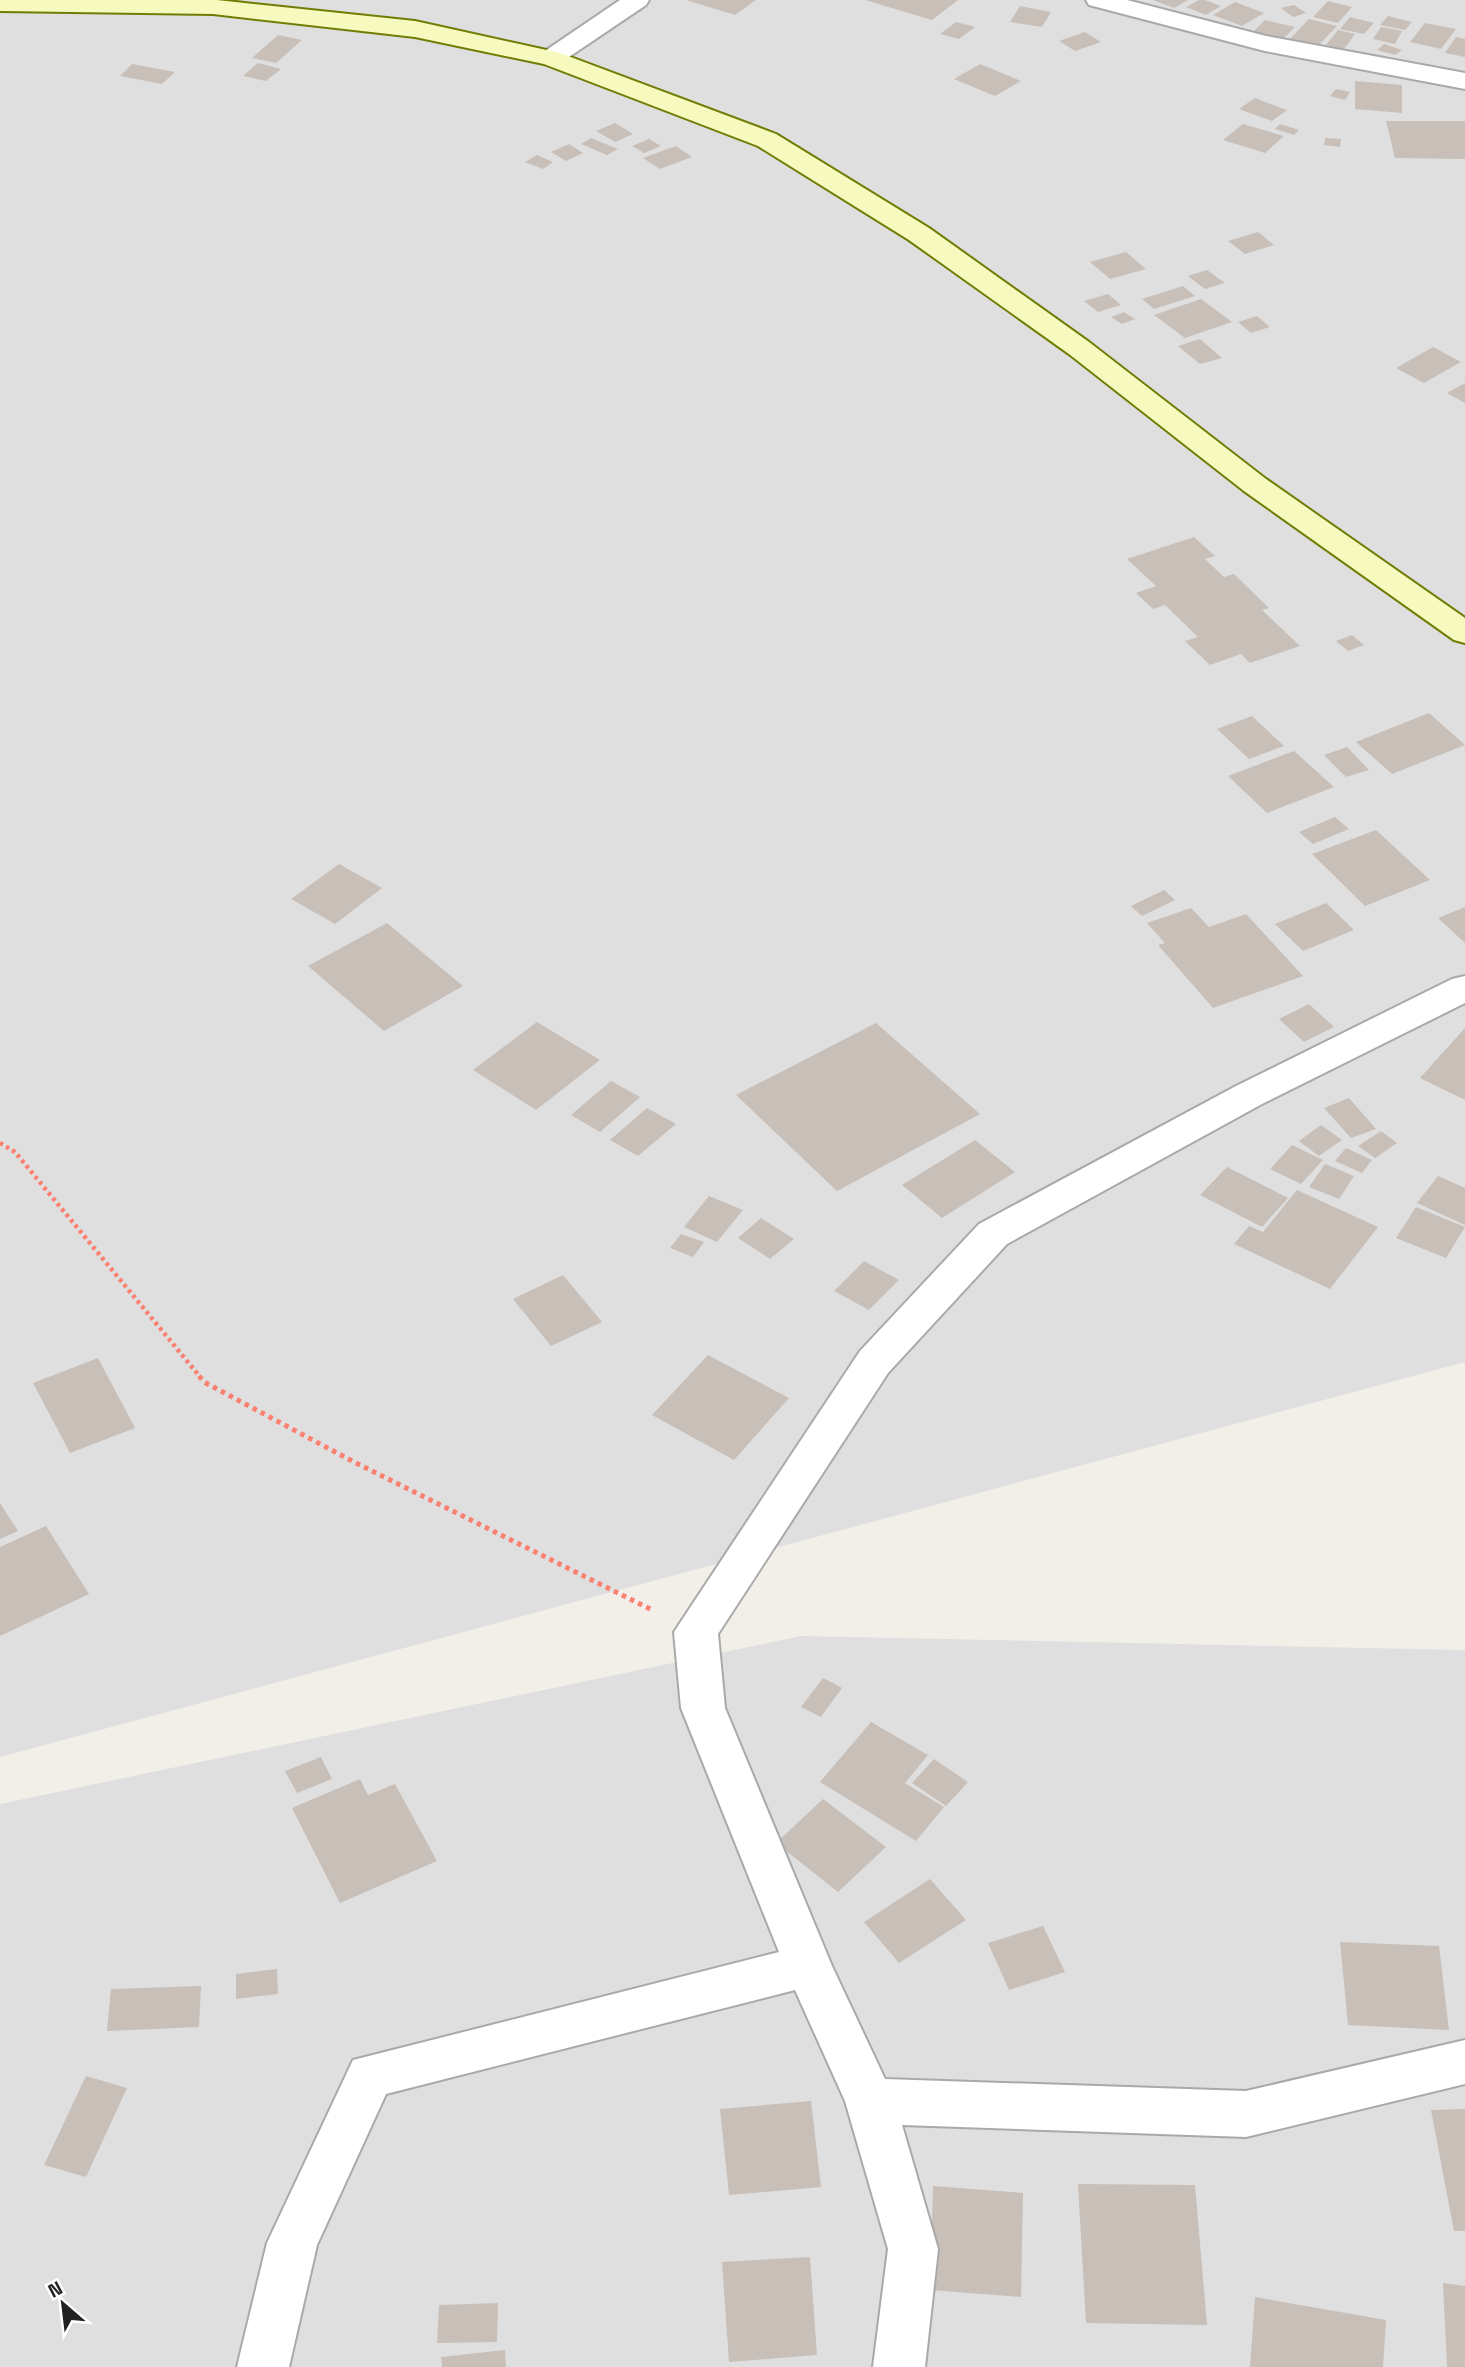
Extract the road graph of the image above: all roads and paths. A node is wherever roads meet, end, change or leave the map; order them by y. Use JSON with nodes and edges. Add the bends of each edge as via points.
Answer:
{"nodes":[{"id":1,"x":637,"y":0,"type":"edge"},
{"id":2,"x":1098,"y":0,"type":"edge"},
{"id":3,"x":0,"y":4,"type":"edge"},
{"id":4,"x":551,"y":58,"type":"junction"},
{"id":5,"x":1465,"y":81,"type":"edge"},
{"id":6,"x":1465,"y":633,"type":"edge"},
{"id":7,"x":1465,"y":988,"type":"edge"},
{"id":8,"x":0,"y":1143,"type":"edge"},
{"id":9,"x":696,"y":1632,"type":"junction"},
{"id":10,"x":808,"y":1966,"type":"junction"},
{"id":11,"x":1465,"y":2062,"type":"edge"},
{"id":12,"x":870,"y":2101,"type":"junction"},
{"id":13,"x":263,"y":2367,"type":"edge"},
{"id":14,"x":899,"y":2367,"type":"edge"}],
"edges":[{"from":1,"to":4,"type":"street"},
{"from":2,"to":5,"type":"street","via":[[1265,43]]},
{"from":3,"to":4,"type":"main road","via":[[213,7],[415,29]]},
{"from":4,"to":6,"type":"main road","via":[[767,140],[919,234],[1079,348],[1255,485]]},
{"from":7,"to":9,"type":"street","via":[[1249,1095],[993,1234],[874,1362]]},
{"from":8,"to":9,"type":"path","via":[[15,1152],[204,1382]]},
{"from":9,"to":10,"type":"street","via":[[704,1708]]},
{"from":10,"to":12,"type":"street"},
{"from":10,"to":13,"type":"street","via":[[370,2076],[292,2243]]},
{"from":11,"to":12,"type":"street","via":[[1246,2114]]},
{"from":12,"to":14,"type":"street","via":[[913,2249]]}]}
